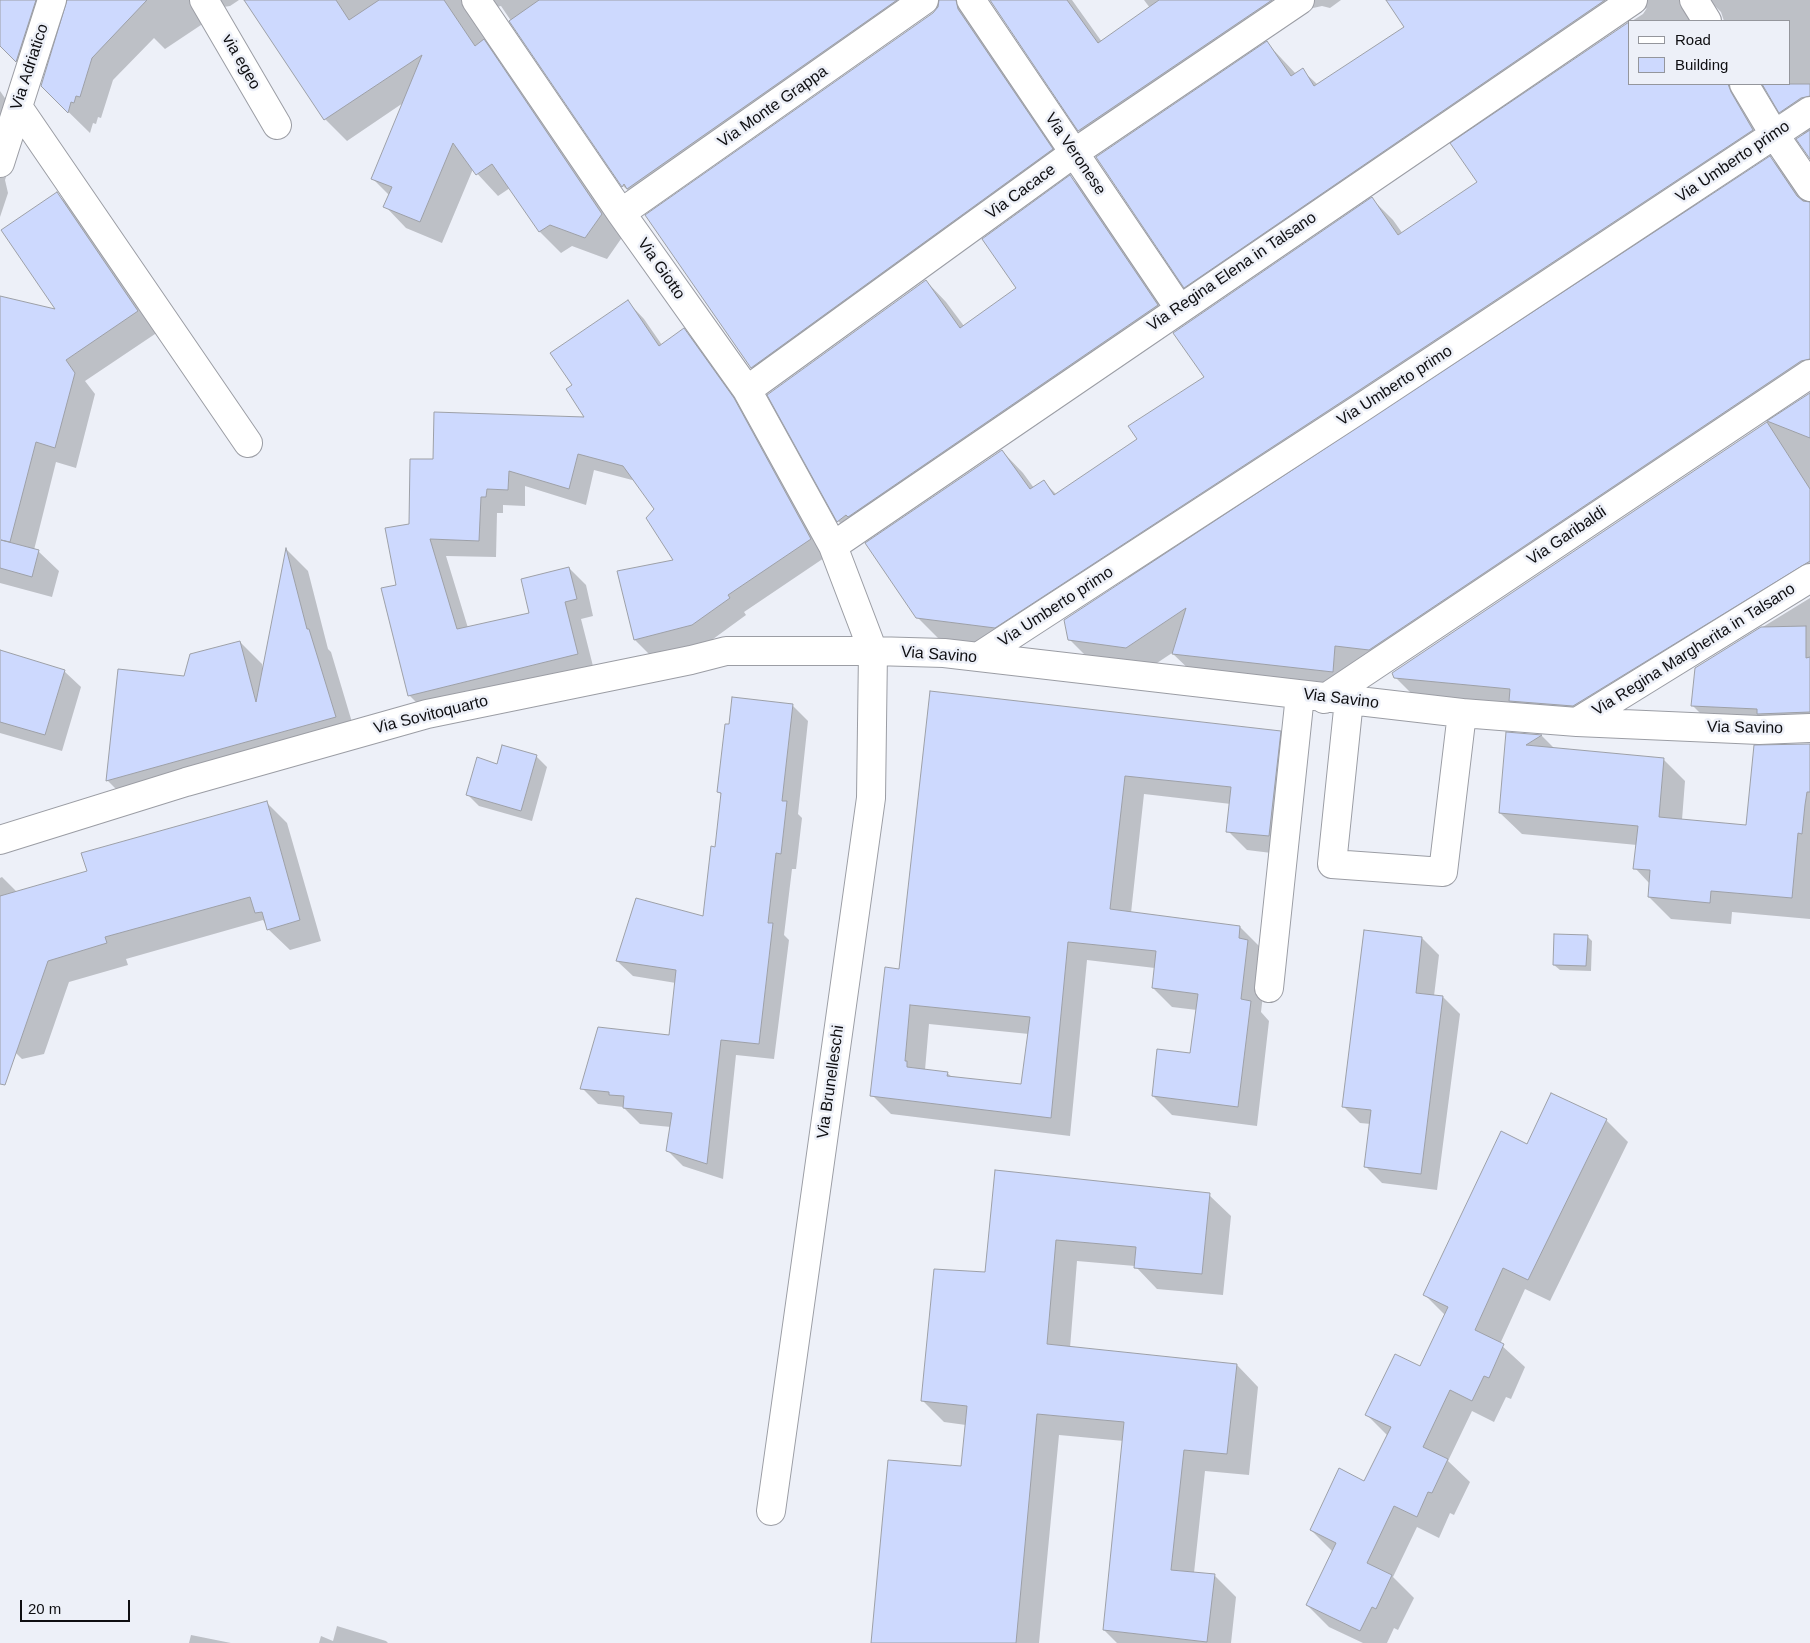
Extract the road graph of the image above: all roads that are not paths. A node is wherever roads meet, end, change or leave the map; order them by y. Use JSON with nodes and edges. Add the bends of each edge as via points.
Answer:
{"nodes":[{"id":1,"x":52,"y":0,"type":"edge"},
{"id":2,"x":204,"y":0,"type":"edge"},
{"id":3,"x":924,"y":0,"type":"edge"},
{"id":4,"x":971,"y":0,"type":"edge"},
{"id":5,"x":1300,"y":0,"type":"edge"},
{"id":6,"x":1632,"y":0,"type":"edge"},
{"id":7,"x":1694,"y":0,"type":"edge"},
{"id":8,"x":487,"y":4,"type":"edge"},
{"id":9,"x":1705,"y":20,"type":"edge"},
{"id":10,"x":1745,"y":85,"type":"edge"},
{"id":11,"x":18,"y":107,"type":"junction"},
{"id":12,"x":1810,"y":111,"type":"edge"},
{"id":13,"x":277,"y":125,"type":"dead end"},
{"id":14,"x":1774,"y":134,"type":"junction"},
{"id":15,"x":1074,"y":153,"type":"junction"},
{"id":16,"x":0,"y":163,"type":"edge"},
{"id":17,"x":1810,"y":187,"type":"edge"},
{"id":18,"x":621,"y":214,"type":"junction"},
{"id":19,"x":1179,"y":308,"type":"junction"},
{"id":20,"x":1810,"y":374,"type":"edge"},
{"id":21,"x":747,"y":390,"type":"junction"},
{"id":22,"x":248,"y":443,"type":"dead end"},
{"id":23,"x":833,"y":546,"type":"junction"},
{"id":24,"x":1810,"y":578,"type":"edge"},
{"id":25,"x":873,"y":650,"type":"junction"},
{"id":26,"x":978,"y":657,"type":"junction"},
{"id":27,"x":1324,"y":698,"type":"junction"},
{"id":28,"x":1462,"y":713,"type":"junction"},
{"id":29,"x":1577,"y":722,"type":"junction"},
{"id":30,"x":1810,"y":728,"type":"edge"},
{"id":31,"x":0,"y":840,"type":"edge"},
{"id":32,"x":1269,"y":988,"type":"dead end"},
{"id":33,"x":771,"y":1511,"type":"dead end"}],
"edges":[{"from":1,"to":11,"type":"street","name":"Via Adriatico"},
{"from":2,"to":13,"type":"street","name":"via egeo"},
{"from":3,"to":18,"type":"street","name":"Via Monte Grappa"},
{"from":4,"to":15,"type":"street","name":"Via Veronese"},
{"from":5,"to":15,"type":"street","name":"Via Cacace"},
{"from":6,"to":19,"type":"street","name":"Via Regina Elena in Talsano"},
{"from":7,"to":9,"type":"street"},
{"from":8,"to":18,"type":"street","name":"Via Giotto"},
{"from":10,"to":14,"type":"street"},
{"from":11,"to":16,"type":"street","name":"Via Adriatico"},
{"from":11,"to":22,"type":"street"},
{"from":12,"to":14,"type":"street","name":"Via Umberto primo"},
{"from":14,"to":17,"type":"street"},
{"from":14,"to":26,"type":"street","name":"Via Umberto primo"},
{"from":15,"to":19,"type":"street","name":"Via Veronese"},
{"from":15,"to":21,"type":"street","name":"Via Cacace"},
{"from":18,"to":21,"type":"street","name":"Via Giotto"},
{"from":19,"to":23,"type":"street","name":"Via Regina Elena in Talsano"},
{"from":20,"to":27,"type":"street","name":"Via Garibaldi"},
{"from":21,"to":23,"type":"street","name":"Via Giotto"},
{"from":23,"to":25,"type":"street","name":"Via Giotto"},
{"from":24,"to":29,"type":"street","name":"Via Regina Margherita in Talsano"},
{"from":25,"to":26,"type":"street","name":"Via Savino"},
{"from":25,"to":31,"type":"street","name":"Via Sovitoquarto","via":[[726,651],[427,714],[186,782]]},
{"from":25,"to":33,"type":"street","name":"Via Brunelleschi","via":[[871,798]]},
{"from":26,"to":27,"type":"street","name":"Via Savino"},
{"from":27,"to":28,"type":"street","name":"Via Savino"},
{"from":27,"to":28,"type":"street","via":[[1332,864],[1443,872]]},
{"from":27,"to":32,"type":"street"},
{"from":28,"to":29,"type":"street","name":"Via Savino"},
{"from":29,"to":30,"type":"street","name":"Via Savino","via":[[1759,730]]}]}
